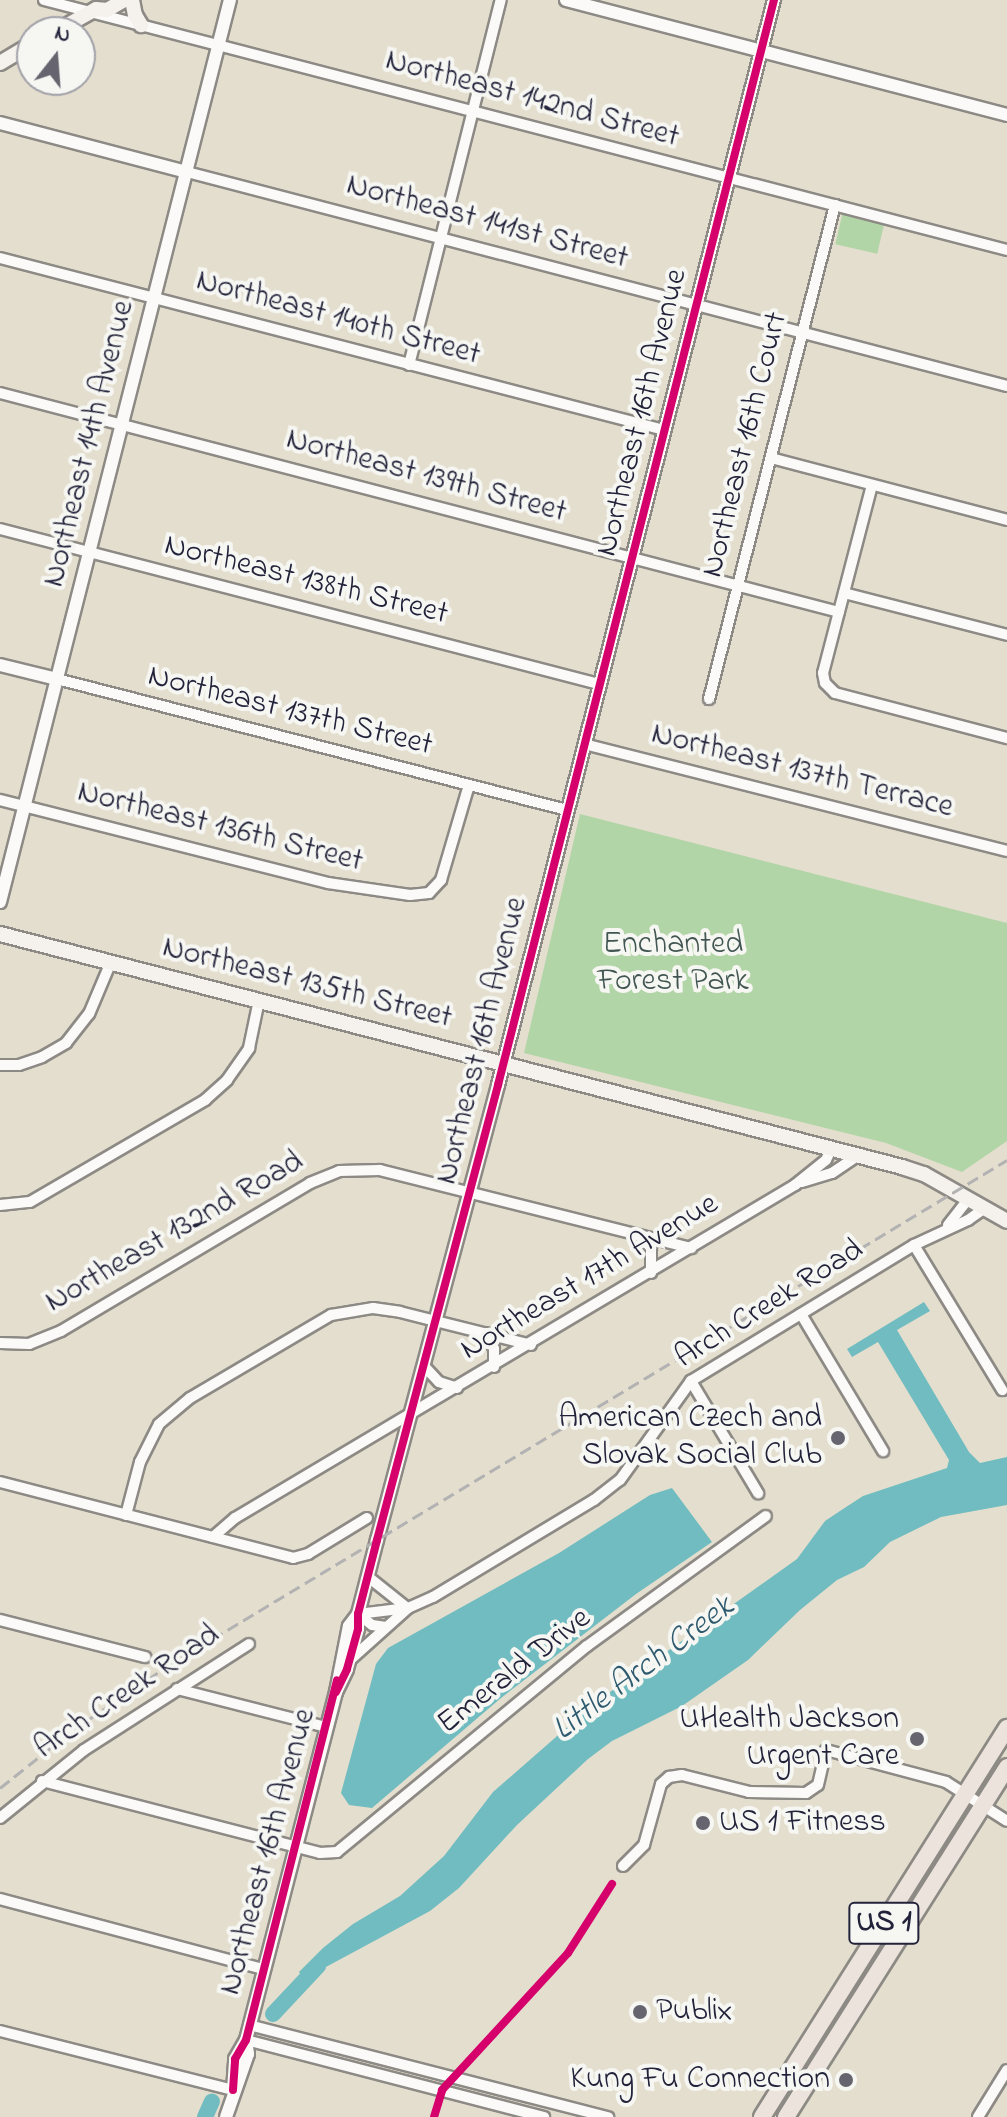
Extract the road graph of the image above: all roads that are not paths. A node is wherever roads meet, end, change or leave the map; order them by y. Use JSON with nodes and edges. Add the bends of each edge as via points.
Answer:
{"nodes":[{"id":1,"x":44,"y":0,"type":"edge"},
{"id":2,"x":124,"y":0,"type":"edge"},
{"id":3,"x":132,"y":0,"type":"edge"},
{"id":4,"x":230,"y":0,"type":"edge"},
{"id":5,"x":501,"y":0,"type":"edge"},
{"id":6,"x":566,"y":0,"type":"edge"},
{"id":7,"x":774,"y":0,"type":"edge"},
{"id":8,"x":96,"y":7,"type":"edge"},
{"id":9,"x":141,"y":25,"type":"junction"},
{"id":10,"x":219,"y":47,"type":"junction"},
{"id":11,"x":760,"y":51,"type":"junction"},
{"id":12,"x":474,"y":110,"type":"junction"},
{"id":13,"x":1007,"y":115,"type":"edge"},
{"id":14,"x":0,"y":123,"type":"edge"},
{"id":15,"x":187,"y":172,"type":"junction"},
{"id":16,"x":728,"y":178,"type":"junction"},
{"id":17,"x":835,"y":205,"type":"junction"},
{"id":18,"x":442,"y":237,"type":"junction"},
{"id":19,"x":1007,"y":250,"type":"edge"},
{"id":20,"x":0,"y":258,"type":"edge"},
{"id":21,"x":154,"y":297,"type":"junction"},
{"id":22,"x":696,"y":304,"type":"junction"},
{"id":23,"x":802,"y":332,"type":"junction"},
{"id":24,"x":409,"y":365,"type":"junction"},
{"id":25,"x":1007,"y":386,"type":"edge"},
{"id":26,"x":0,"y":393,"type":"edge"},
{"id":27,"x":121,"y":424,"type":"junction"},
{"id":28,"x":664,"y":430,"type":"junction"},
{"id":29,"x":771,"y":458,"type":"junction"},
{"id":30,"x":872,"y":485,"type":"junction"},
{"id":31,"x":1007,"y":520,"type":"edge"},
{"id":32,"x":0,"y":529,"type":"edge"},
{"id":33,"x":89,"y":553,"type":"junction"},
{"id":34,"x":631,"y":557,"type":"junction"},
{"id":35,"x":737,"y":585,"type":"junction"},
{"id":36,"x":844,"y":593,"type":"junction"},
{"id":37,"x":839,"y":612,"type":"junction"},
{"id":38,"x":1007,"y":635,"type":"edge"},
{"id":39,"x":0,"y":665,"type":"edge"},
{"id":40,"x":57,"y":679,"type":"junction"},
{"id":41,"x":599,"y":684,"type":"junction"},
{"id":42,"x":709,"y":699,"type":"dead end"},
{"id":43,"x":1007,"y":738,"type":"edge"},
{"id":44,"x":584,"y":744,"type":"junction"},
{"id":45,"x":469,"y":785,"type":"junction"},
{"id":46,"x":0,"y":800,"type":"edge"},
{"id":47,"x":24,"y":806,"type":"junction"},
{"id":48,"x":567,"y":810,"type":"junction"},
{"id":49,"x":1007,"y":851,"type":"edge"},
{"id":50,"x":0,"y":902,"type":"edge"},
{"id":51,"x":0,"y":934,"type":"edge"},
{"id":52,"x":111,"y":962,"type":"junction"},
{"id":53,"x":259,"y":1000,"type":"junction"},
{"id":54,"x":502,"y":1063,"type":"junction"},
{"id":55,"x":0,"y":1065,"type":"edge"},
{"id":56,"x":832,"y":1147,"type":"junction"},
{"id":57,"x":859,"y":1155,"type":"junction"},
{"id":58,"x":924,"y":1174,"type":"junction"},
{"id":59,"x":796,"y":1184,"type":"junction"},
{"id":60,"x":469,"y":1192,"type":"junction"},
{"id":61,"x":968,"y":1199,"type":"junction"},
{"id":62,"x":0,"y":1205,"type":"edge"},
{"id":63,"x":985,"y":1208,"type":"junction"},
{"id":64,"x":1007,"y":1218,"type":"edge"},
{"id":65,"x":946,"y":1227,"type":"junction"},
{"id":66,"x":638,"y":1233,"type":"junction"},
{"id":67,"x":914,"y":1245,"type":"junction"},
{"id":68,"x":691,"y":1248,"type":"junction"},
{"id":69,"x":651,"y":1273,"type":"junction"},
{"id":70,"x":801,"y":1314,"type":"junction"},
{"id":71,"x":437,"y":1320,"type":"junction"},
{"id":72,"x":486,"y":1333,"type":"junction"},
{"id":73,"x":0,"y":1343,"type":"edge"},
{"id":74,"x":531,"y":1345,"type":"junction"},
{"id":75,"x":424,"y":1366,"type":"junction"},
{"id":76,"x":494,"y":1367,"type":"junction"},
{"id":77,"x":691,"y":1381,"type":"junction"},
{"id":78,"x":457,"y":1388,"type":"junction"},
{"id":79,"x":1002,"y":1390,"type":"dead end"},
{"id":80,"x":410,"y":1416,"type":"junction"},
{"id":81,"x":883,"y":1451,"type":"dead end"},
{"id":82,"x":0,"y":1482,"type":"edge"},
{"id":83,"x":758,"y":1493,"type":"dead end"},
{"id":84,"x":126,"y":1515,"type":"junction"},
{"id":85,"x":766,"y":1516,"type":"dead end"},
{"id":86,"x":367,"y":1518,"type":"dead end"},
{"id":87,"x":213,"y":1537,"type":"junction"},
{"id":88,"x":367,"y":1576,"type":"junction"},
{"id":89,"x":408,"y":1608,"type":"junction"},
{"id":90,"x":358,"y":1614,"type":"junction"},
{"id":91,"x":0,"y":1620,"type":"edge"},
{"id":92,"x":386,"y":1627,"type":"junction"},
{"id":93,"x":249,"y":1644,"type":"dead end"},
{"id":94,"x":145,"y":1657,"type":"dead end"},
{"id":95,"x":349,"y":1660,"type":"junction"},
{"id":96,"x":177,"y":1689,"type":"junction"},
{"id":97,"x":336,"y":1692,"type":"junction"},
{"id":98,"x":326,"y":1727,"type":"junction"},
{"id":99,"x":1007,"y":1728,"type":"edge"},
{"id":100,"x":1007,"y":1767,"type":"edge"},
{"id":101,"x":42,"y":1781,"type":"junction"},
{"id":102,"x":966,"y":1794,"type":"junction"},
{"id":103,"x":982,"y":1806,"type":"junction"},
{"id":104,"x":0,"y":1818,"type":"edge"},
{"id":105,"x":1007,"y":1821,"type":"edge"},
{"id":106,"x":295,"y":1846,"type":"junction"},
{"id":107,"x":623,"y":1866,"type":"dead end"},
{"id":108,"x":0,"y":1899,"type":"edge"},
{"id":109,"x":263,"y":1969,"type":"junction"},
{"id":110,"x":249,"y":2025,"type":"junction"},
{"id":111,"x":0,"y":2031,"type":"edge"},
{"id":112,"x":246,"y":2040,"type":"junction"},
{"id":113,"x":353,"y":2052,"type":"junction"},
{"id":114,"x":349,"y":2066,"type":"junction"},
{"id":115,"x":1007,"y":2070,"type":"edge"},
{"id":116,"x":453,"y":2079,"type":"junction"},
{"id":117,"x":233,"y":2090,"type":"junction"},
{"id":118,"x":441,"y":2094,"type":"junction"},
{"id":119,"x":226,"y":2117,"type":"edge"},
{"id":120,"x":544,"y":2117,"type":"edge"},
{"id":121,"x":608,"y":2117,"type":"edge"},
{"id":122,"x":762,"y":2117,"type":"edge"},
{"id":123,"x":786,"y":2117,"type":"edge"},
{"id":124,"x":978,"y":2117,"type":"edge"}],
"edges":[{"from":1,"to":8,"type":"street","name":"Northeast 142nd Street"},
{"from":2,"to":8,"type":"main road","via":[[107,10]]},
{"from":3,"to":9,"type":"main road"},
{"from":4,"to":10,"type":"street","name":"Northeast 14th Avenue"},
{"from":5,"to":12,"type":"street"},
{"from":6,"to":11,"type":"street"},
{"from":7,"to":11,"type":"street","name":"Northeast 16th Avenue"},
{"from":8,"to":9,"type":"street","name":"Northeast 142nd Street"},
{"from":9,"to":10,"type":"street","name":"Northeast 142nd Street"},
{"from":10,"to":12,"type":"street","name":"Northeast 142nd Street"},
{"from":10,"to":15,"type":"street","name":"Northeast 14th Avenue"},
{"from":11,"to":13,"type":"street"},
{"from":11,"to":16,"type":"street","name":"Northeast 16th Avenue"},
{"from":12,"to":16,"type":"street","name":"Northeast 142nd Street"},
{"from":12,"to":18,"type":"street"},
{"from":14,"to":15,"type":"street","name":"Northeast 141st Street"},
{"from":15,"to":18,"type":"street","name":"Northeast 141st Street"},
{"from":15,"to":21,"type":"street","name":"Northeast 14th Avenue"},
{"from":16,"to":17,"type":"street","name":"Northeast 142nd Street"},
{"from":16,"to":22,"type":"street","name":"Northeast 16th Avenue"},
{"from":17,"to":19,"type":"street","name":"Northeast 142nd Street"},
{"from":17,"to":23,"type":"street","name":"Northeast 16th Court"},
{"from":18,"to":22,"type":"street","name":"Northeast 141st Street"},
{"from":18,"to":24,"type":"street"},
{"from":20,"to":21,"type":"street","name":"Northeast 140th Street"},
{"from":21,"to":24,"type":"street","name":"Northeast 140th Street"},
{"from":21,"to":27,"type":"street","name":"Northeast 14th Avenue"},
{"from":22,"to":23,"type":"street","name":"Northeast 141st Street"},
{"from":22,"to":28,"type":"street","name":"Northeast 16th Avenue"},
{"from":23,"to":25,"type":"street","name":"Northeast 141st Street"},
{"from":23,"to":29,"type":"street","name":"Northeast 16th Court"},
{"from":24,"to":28,"type":"street","name":"Northeast 140th Street"},
{"from":26,"to":27,"type":"street","name":"Northeast 139th Street"},
{"from":27,"to":33,"type":"street","name":"Northeast 14th Avenue"},
{"from":27,"to":34,"type":"street","name":"Northeast 139th Street"},
{"from":28,"to":34,"type":"street","name":"Northeast 16th Avenue"},
{"from":29,"to":30,"type":"street"},
{"from":29,"to":35,"type":"street","name":"Northeast 16th Court"},
{"from":30,"to":31,"type":"street"},
{"from":30,"to":36,"type":"street"},
{"from":32,"to":33,"type":"street","name":"Northeast 138th Street"},
{"from":33,"to":40,"type":"street","name":"Northeast 14th Avenue"},
{"from":33,"to":41,"type":"street","name":"Northeast 138th Street"},
{"from":34,"to":35,"type":"street","name":"Northeast 139th Street"},
{"from":34,"to":41,"type":"street","name":"Northeast 16th Avenue"},
{"from":35,"to":37,"type":"street","name":"Northeast 139th Street"},
{"from":35,"to":42,"type":"street","name":"Northeast 16th Court"},
{"from":36,"to":37,"type":"street"},
{"from":36,"to":38,"type":"street"},
{"from":37,"to":43,"type":"street","via":[[823,673],[835,693]]},
{"from":39,"to":40,"type":"street","name":"Northeast 137th Street"},
{"from":40,"to":45,"type":"street","name":"Northeast 137th Street"},
{"from":40,"to":47,"type":"street","name":"Northeast 14th Avenue"},
{"from":41,"to":44,"type":"street","name":"Northeast 16th Avenue"},
{"from":44,"to":48,"type":"street","name":"Northeast 16th Avenue"},
{"from":44,"to":49,"type":"street","name":"Northeast 137th Terrace"},
{"from":45,"to":47,"type":"street","name":"Northeast 136th Street","via":[[441,880],[429,893],[376,892],[328,883]]},
{"from":45,"to":48,"type":"street","name":"Northeast 137th Street"},
{"from":46,"to":47,"type":"street","name":"Northeast 136th Street"},
{"from":47,"to":50,"type":"street","name":"Northeast 14th Avenue"},
{"from":48,"to":54,"type":"street","name":"Northeast 16th Avenue"},
{"from":51,"to":52,"type":"main road","name":"Northeast 135th Street"},
{"from":52,"to":53,"type":"main road","name":"Northeast 135th Street"},
{"from":52,"to":55,"type":"street","via":[[89,1014],[66,1043],[19,1065]]},
{"from":53,"to":54,"type":"main road","name":"Northeast 135th Street"},
{"from":53,"to":62,"type":"street","via":[[249,1048],[205,1100],[30,1202]]},
{"from":54,"to":56,"type":"main road","name":"Northeast 135th Street"},
{"from":54,"to":60,"type":"street","name":"Northeast 16th Avenue"},
{"from":56,"to":57,"type":"main road","name":"Northeast 135th Street"},
{"from":56,"to":59,"type":"street","name":"Northeast 17th Avenue","via":[[826,1160]]},
{"from":57,"to":58,"type":"main road","name":"Northeast 135th Street"},
{"from":57,"to":59,"type":"street","name":"Northeast 17th Avenue","via":[[832,1173]]},
{"from":58,"to":61,"type":"main road","name":"Northeast 135th Street"},
{"from":58,"to":64,"type":"main road","name":"Northeast 135th Street","via":[[958,1183]]},
{"from":59,"to":68,"type":"street","name":"Northeast 17th Avenue"},
{"from":60,"to":66,"type":"street","name":"Northeast 132nd Road"},
{"from":60,"to":71,"type":"street","name":"Northeast 16th Avenue"},
{"from":60,"to":73,"type":"street","name":"Northeast 132nd Road","via":[[380,1170],[339,1171],[310,1183],[61,1331],[29,1344]]},
{"from":61,"to":63,"type":"main road","name":"Northeast 135th Street"},
{"from":61,"to":65,"type":"street","name":"Arch Creek Road"},
{"from":63,"to":64,"type":"main road","name":"Northeast 135th Street"},
{"from":63,"to":65,"type":"street","name":"Arch Creek Road"},
{"from":65,"to":67,"type":"street","name":"Arch Creek Road"},
{"from":66,"to":68,"type":"street","name":"Northeast 132nd Road"},
{"from":66,"to":69,"type":"street","via":[[651,1248]]},
{"from":67,"to":70,"type":"street","name":"Arch Creek Road"},
{"from":67,"to":79,"type":"street"},
{"from":68,"to":69,"type":"street","name":"Northeast 17th Avenue"},
{"from":69,"to":74,"type":"street","name":"Northeast 17th Avenue"},
{"from":70,"to":77,"type":"street","name":"Arch Creek Road"},
{"from":70,"to":81,"type":"street"},
{"from":71,"to":72,"type":"street"},
{"from":71,"to":75,"type":"street","name":"Northeast 16th Avenue"},
{"from":71,"to":84,"type":"street","via":[[373,1308],[331,1315],[190,1398],[149,1438]]},
{"from":72,"to":74,"type":"street"},
{"from":72,"to":76,"type":"street","via":[[494,1349]]},
{"from":74,"to":76,"type":"street","name":"Northeast 17th Avenue"},
{"from":75,"to":78,"type":"street","via":[[439,1382]]},
{"from":75,"to":80,"type":"street","name":"Northeast 16th Avenue"},
{"from":76,"to":78,"type":"street","name":"Northeast 17th Avenue"},
{"from":77,"to":83,"type":"street"},
{"from":77,"to":89,"type":"street","name":"Arch Creek Road","via":[[611,1488]]},
{"from":78,"to":80,"type":"street","name":"Northeast 17th Avenue"},
{"from":80,"to":87,"type":"street","name":"Northeast 17th Avenue","via":[[235,1518]]},
{"from":80,"to":88,"type":"street","name":"Northeast 16th Avenue"},
{"from":82,"to":84,"type":"street"},
{"from":84,"to":87,"type":"street"},
{"from":85,"to":106,"type":"street","name":"Emerald Drive","via":[[587,1646],[346,1846],[329,1854]]},
{"from":86,"to":87,"type":"street","via":[[293,1558]]},
{"from":88,"to":89,"type":"street"},
{"from":88,"to":90,"type":"street","name":"Northeast 16th Avenue"},
{"from":89,"to":90,"type":"street","name":"Arch Creek Road"},
{"from":89,"to":92,"type":"street","name":"Arch Creek Road"},
{"from":90,"to":92,"type":"street","via":[[372,1625]]},
{"from":90,"to":95,"type":"street","name":"Northeast 16th Avenue"},
{"from":90,"to":97,"type":"street","name":"Northeast 16th Avenue","via":[[349,1626]]},
{"from":91,"to":94,"type":"street"},
{"from":92,"to":95,"type":"street","name":"Arch Creek Road"},
{"from":93,"to":96,"type":"street","name":"Arch Creek Road"},
{"from":95,"to":97,"type":"street","name":"Northeast 16th Avenue"},
{"from":96,"to":98,"type":"street"},
{"from":96,"to":101,"type":"street","name":"Arch Creek Road"},
{"from":97,"to":98,"type":"street","name":"Northeast 16th Avenue"},
{"from":98,"to":106,"type":"street","name":"Northeast 16th Avenue"},
{"from":99,"to":102,"type":"main road","number":"US 1"},
{"from":100,"to":103,"type":"main road","number":"US 1"},
{"from":101,"to":104,"type":"street","name":"Arch Creek Road"},
{"from":101,"to":106,"type":"street","name":"Emerald Drive"},
{"from":102,"to":103,"type":"street"},
{"from":102,"to":107,"type":"street","via":[[946,1782],[826,1750],[818,1785],[806,1793],[749,1792],[682,1775],[669,1777],[661,1784],[644,1845]]},
{"from":102,"to":122,"type":"main road","number":"US 1"},
{"from":103,"to":105,"type":"street"},
{"from":103,"to":123,"type":"main road","number":"US 1"},
{"from":106,"to":109,"type":"street","name":"Northeast 16th Avenue"},
{"from":108,"to":109,"type":"street"},
{"from":109,"to":110,"type":"street","name":"Northeast 16th Avenue"},
{"from":110,"to":112,"type":"street","name":"Northeast 16th Avenue"},
{"from":110,"to":113,"type":"street"},
{"from":111,"to":117,"type":"street"},
{"from":112,"to":114,"type":"street"},
{"from":112,"to":117,"type":"street","name":"Northeast 16th Avenue","via":[[248,2054]]},
{"from":113,"to":114,"type":"street"},
{"from":113,"to":116,"type":"street"},
{"from":114,"to":118,"type":"street"},
{"from":115,"to":124,"type":"street"},
{"from":116,"to":118,"type":"street"},
{"from":116,"to":121,"type":"street"},
{"from":117,"to":119,"type":"street","name":"Northeast 16th Avenue"},
{"from":118,"to":120,"type":"street"}]}
